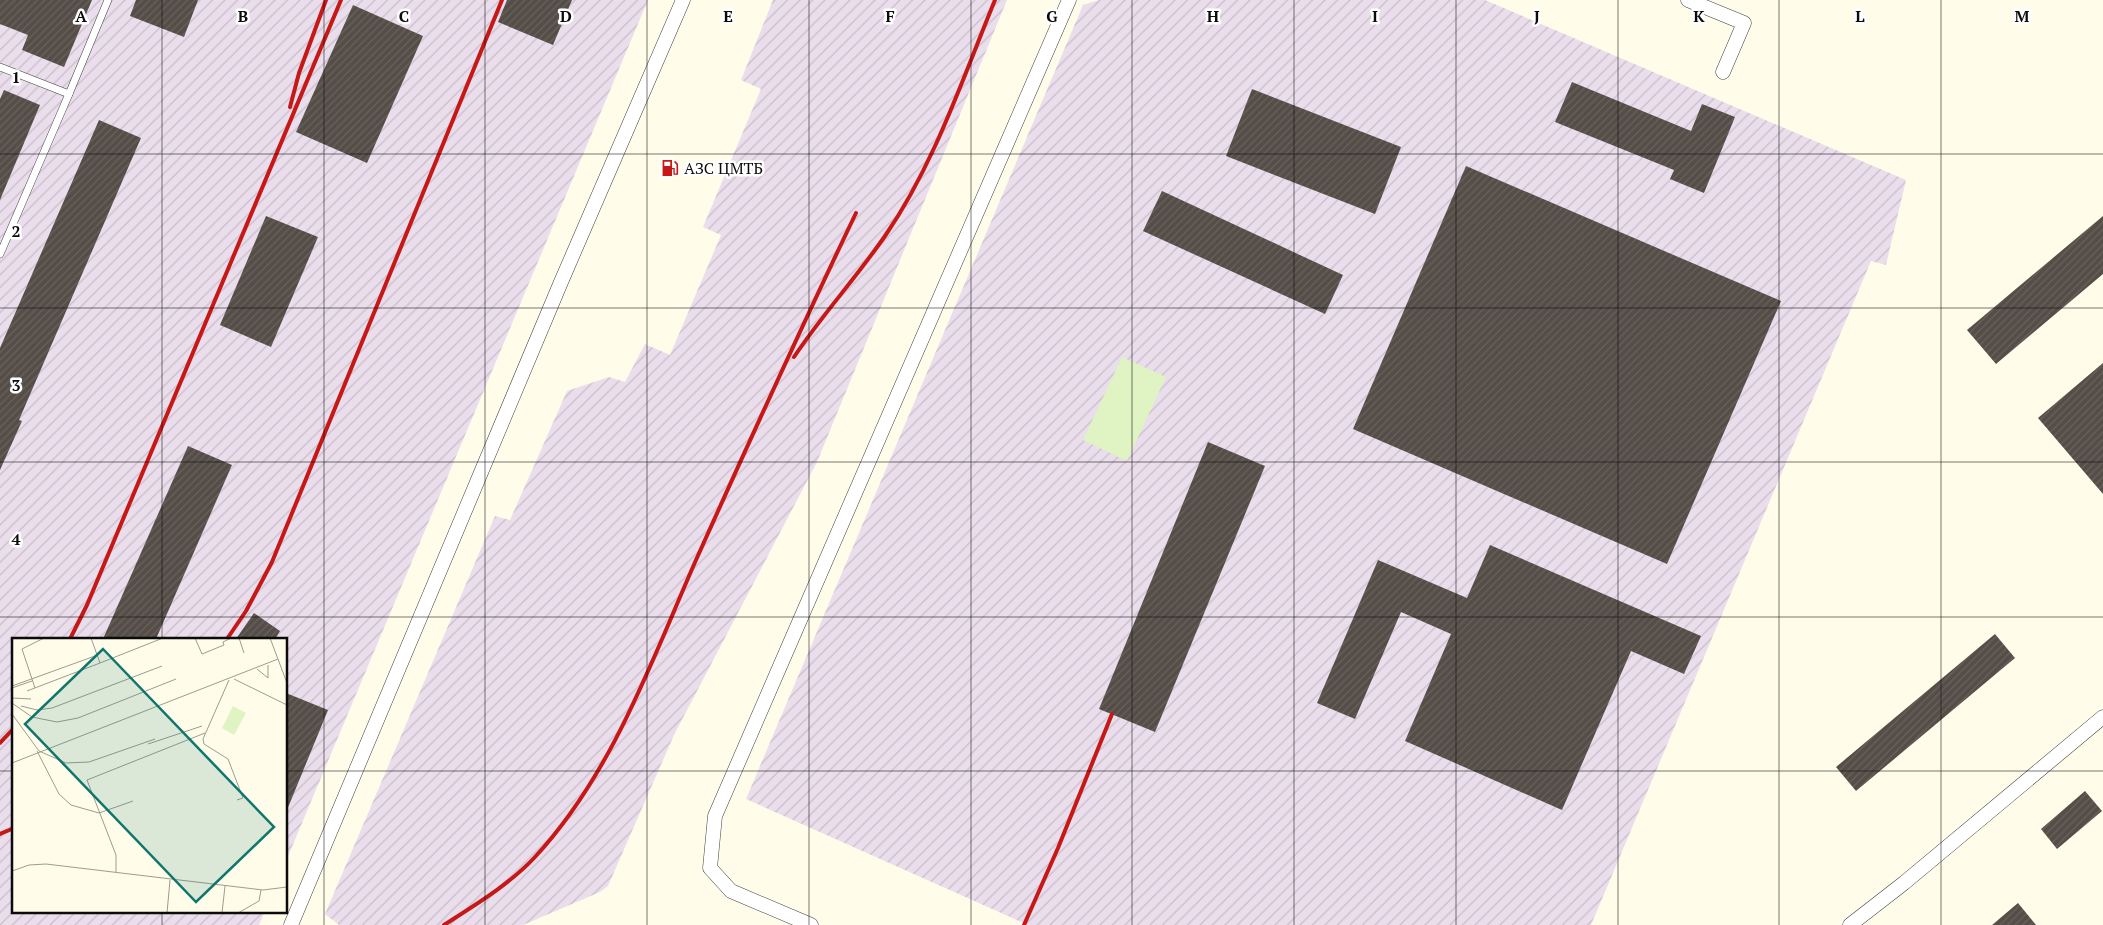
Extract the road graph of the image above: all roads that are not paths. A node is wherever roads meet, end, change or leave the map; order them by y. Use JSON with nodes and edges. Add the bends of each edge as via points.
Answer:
{"nodes":[{"id":1,"x":108,"y":0,"type":"edge"},
{"id":2,"x":683,"y":0,"type":"edge"},
{"id":3,"x":1069,"y":0,"type":"edge"},
{"id":4,"x":1688,"y":0,"type":"edge"},
{"id":5,"x":0,"y":67,"type":"edge"},
{"id":6,"x":1723,"y":72,"type":"dead end"},
{"id":7,"x":68,"y":94,"type":"junction"},
{"id":8,"x":0,"y":254,"type":"edge"},
{"id":9,"x":2103,"y":717,"type":"edge"},
{"id":10,"x":291,"y":925,"type":"edge"},
{"id":11,"x":811,"y":925,"type":"edge"},
{"id":12,"x":1850,"y":925,"type":"edge"}],
"edges":[{"from":1,"to":7,"type":"lane"},
{"from":2,"to":10,"type":"street"},
{"from":3,"to":11,"type":"street","via":[[715,816],[710,868],[731,890]]},
{"from":4,"to":6,"type":"street","via":[[1744,23]]},
{"from":5,"to":7,"type":"lane"},
{"from":7,"to":8,"type":"lane"},
{"from":9,"to":12,"type":"street"}]}
